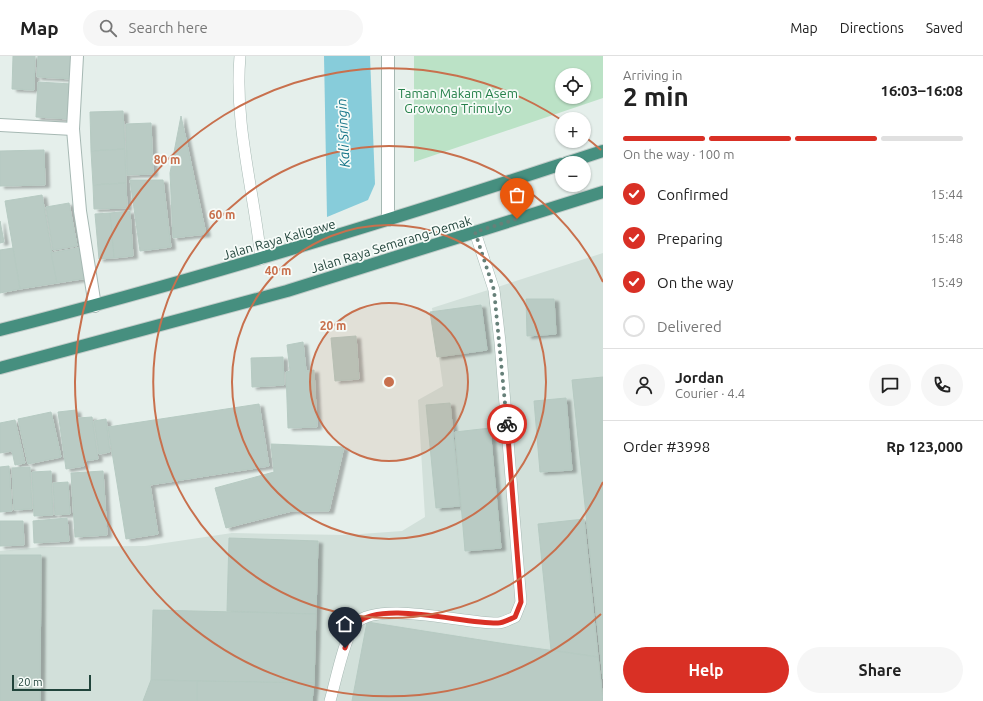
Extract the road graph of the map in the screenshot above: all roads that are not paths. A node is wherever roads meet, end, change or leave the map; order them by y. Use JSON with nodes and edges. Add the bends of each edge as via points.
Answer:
{"nodes":[{"id":1,"x":77,"y":56,"type":"edge"},
{"id":2,"x":240,"y":56,"type":"edge"},
{"id":3,"x":388,"y":56,"type":"edge"},
{"id":4,"x":0,"y":125,"type":"edge"},
{"id":5,"x":73,"y":129,"type":"junction"},
{"id":6,"x":603,"y":151,"type":"edge"},
{"id":7,"x":588,"y":156,"type":"edge"},
{"id":8,"x":555,"y":166,"type":"edge"},
{"id":9,"x":603,"y":192,"type":"edge"},
{"id":10,"x":388,"y":220,"type":"junction"},
{"id":11,"x":475,"y":232,"type":"junction"},
{"id":12,"x":261,"y":259,"type":"junction"},
{"id":13,"x":95,"y":306,"type":"junction"},
{"id":14,"x":0,"y":330,"type":"edge"},
{"id":15,"x":0,"y":368,"type":"edge"},
{"id":16,"x":330,"y":701,"type":"edge"}],
"edges":[{"from":1,"to":5,"type":"street"},
{"from":2,"to":12,"type":"lane","via":[[238,83],[242,135]]},
{"from":3,"to":10,"type":"street"},
{"from":4,"to":5,"type":"street"},
{"from":5,"to":13,"type":"street","via":[[80,211]]},
{"from":6,"to":7,"type":"highway"},
{"from":8,"to":10,"type":"highway","name":"Jalan Raya Kaligawe"},
{"from":9,"to":11,"type":"highway","name":"Jalan Raya Semarang-Demak"},
{"from":10,"to":12,"type":"highway","name":"Jalan Raya Kaligawe"},
{"from":11,"to":15,"type":"highway","name":"Jalan Raya Semarang-Demak","via":[[287,291]]},
{"from":11,"to":16,"type":"lane","via":[[494,290],[521,602],[515,617],[499,624],[402,614],[371,615],[356,623],[349,634]]},
{"from":12,"to":13,"type":"highway","name":"Jalan Raya Kaligawe"},
{"from":13,"to":14,"type":"highway","name":"Jalan Raya Kaligawe"}]}
